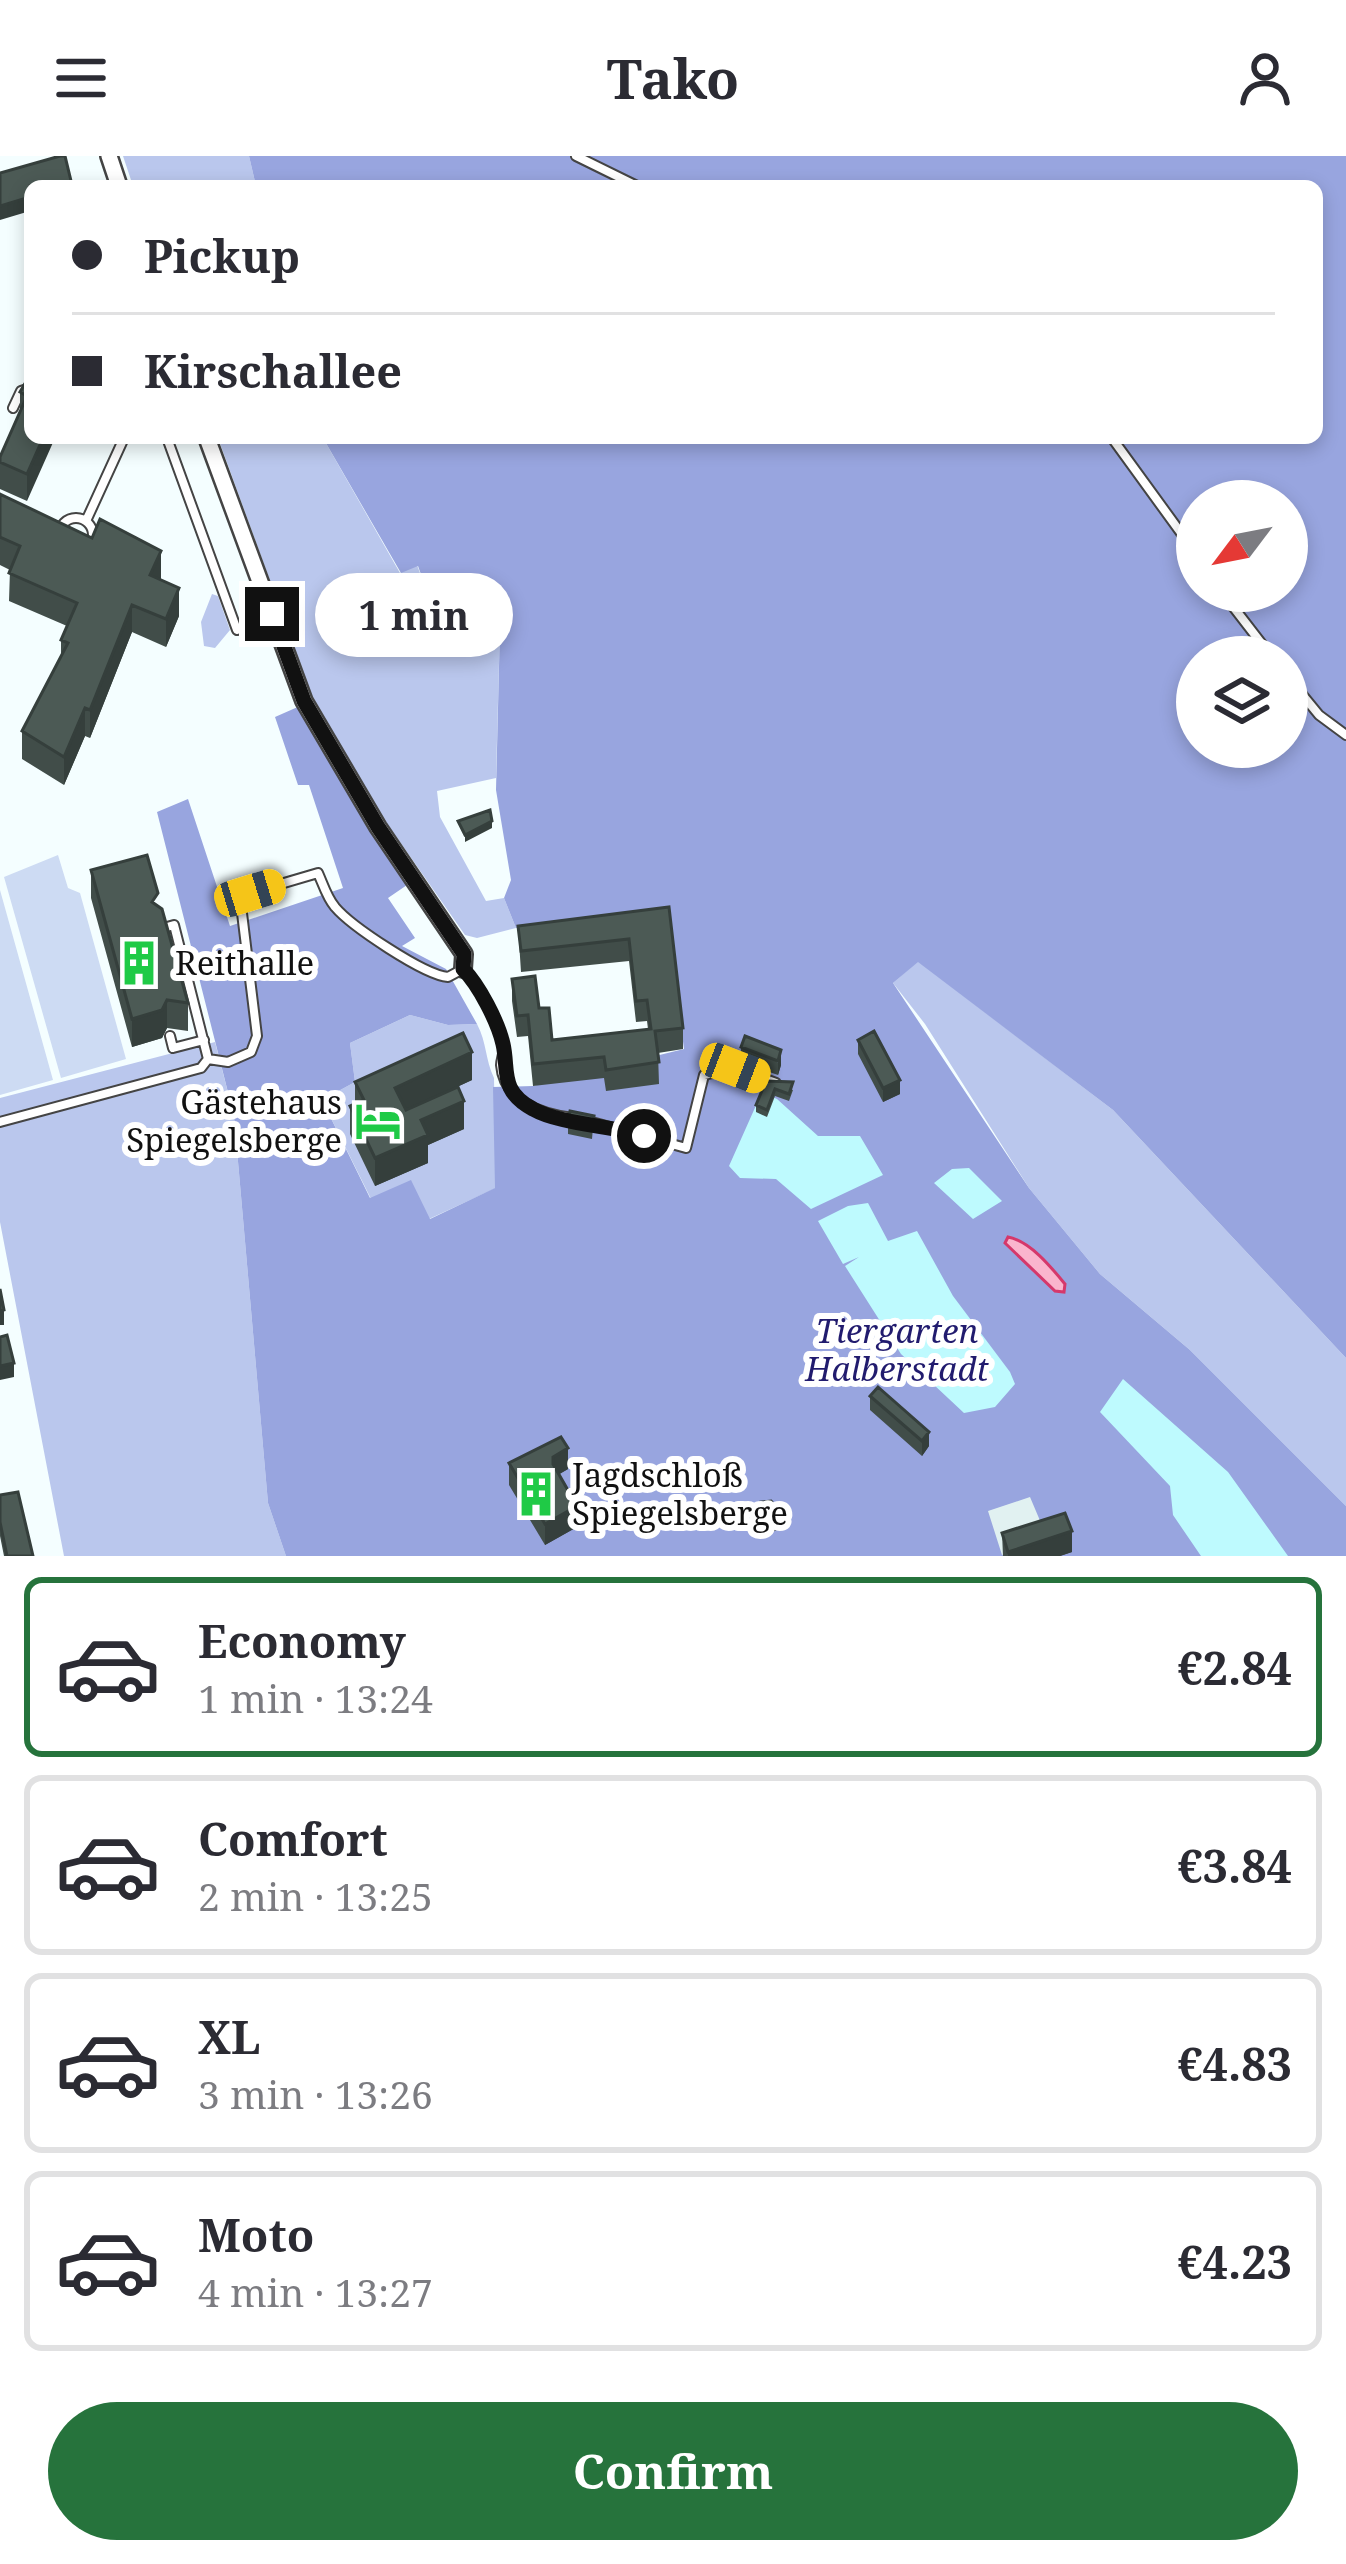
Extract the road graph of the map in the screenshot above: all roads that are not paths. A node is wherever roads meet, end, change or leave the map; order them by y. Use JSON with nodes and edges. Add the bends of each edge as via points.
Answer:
{"nodes":[{"id":1,"x":576,"y":156,"type":"edge"},
{"id":2,"x":625,"y":180,"type":"edge"},
{"id":3,"x":24,"y":391,"type":"edge"},
{"id":4,"x":13,"y":408,"type":"dead end"},
{"id":5,"x":121,"y":444,"type":"edge"},
{"id":6,"x":169,"y":444,"type":"edge"},
{"id":7,"x":209,"y":444,"type":"edge"},
{"id":8,"x":1116,"y":444,"type":"edge"},
{"id":9,"x":86,"y":521,"type":"junction"},
{"id":10,"x":1176,"y":526,"type":"edge"},
{"id":11,"x":1237,"y":612,"type":"edge"},
{"id":12,"x":237,"y":630,"type":"dead end"},
{"id":13,"x":1256,"y":636,"type":"edge"},
{"id":14,"x":1308,"y":702,"type":"edge"},
{"id":15,"x":1346,"y":735,"type":"edge"},
{"id":16,"x":160,"y":929,"type":"edge"},
{"id":17,"x":463,"y":969,"type":"junction"},
{"id":18,"x":179,"y":998,"type":"edge"},
{"id":19,"x":194,"y":1005,"type":"junction"},
{"id":20,"x":170,"y":1036,"type":"dead end"},
{"id":21,"x":204,"y":1040,"type":"junction"},
{"id":22,"x":208,"y":1059,"type":"junction"},
{"id":23,"x":776,"y":1083,"type":"edge"},
{"id":24,"x":0,"y":1122,"type":"edge"}],
"edges":[{"from":1,"to":2,"type":"lane"},
{"from":3,"to":4,"type":"lane"},
{"from":5,"to":9,"type":"lane"},
{"from":6,"to":12,"type":"lane"},
{"from":7,"to":17,"type":"street","via":[[304,701],[464,954]]},
{"from":8,"to":10,"type":"lane"},
{"from":9,"to":9,"type":"lane","via":[[63,523],[58,534],[66,549],[77,553],[92,543]]},
{"from":11,"to":13,"type":"lane"},
{"from":14,"to":15,"type":"lane"},
{"from":16,"to":19,"type":"lane","via":[[174,925]]},
{"from":17,"to":22,"type":"lane","via":[[439,976],[346,918],[318,873],[250,893],[242,905],[257,1036],[251,1052],[228,1062]]},
{"from":17,"to":23,"type":"lane","via":[[503,1044],[501,1066],[518,1099],[536,1111],[686,1148],[704,1075],[735,1068]]},
{"from":18,"to":19,"type":"lane"},
{"from":19,"to":21,"type":"lane"},
{"from":20,"to":21,"type":"lane","via":[[173,1048]]},
{"from":21,"to":22,"type":"lane"},
{"from":22,"to":24,"type":"lane","via":[[201,1068]]}]}
